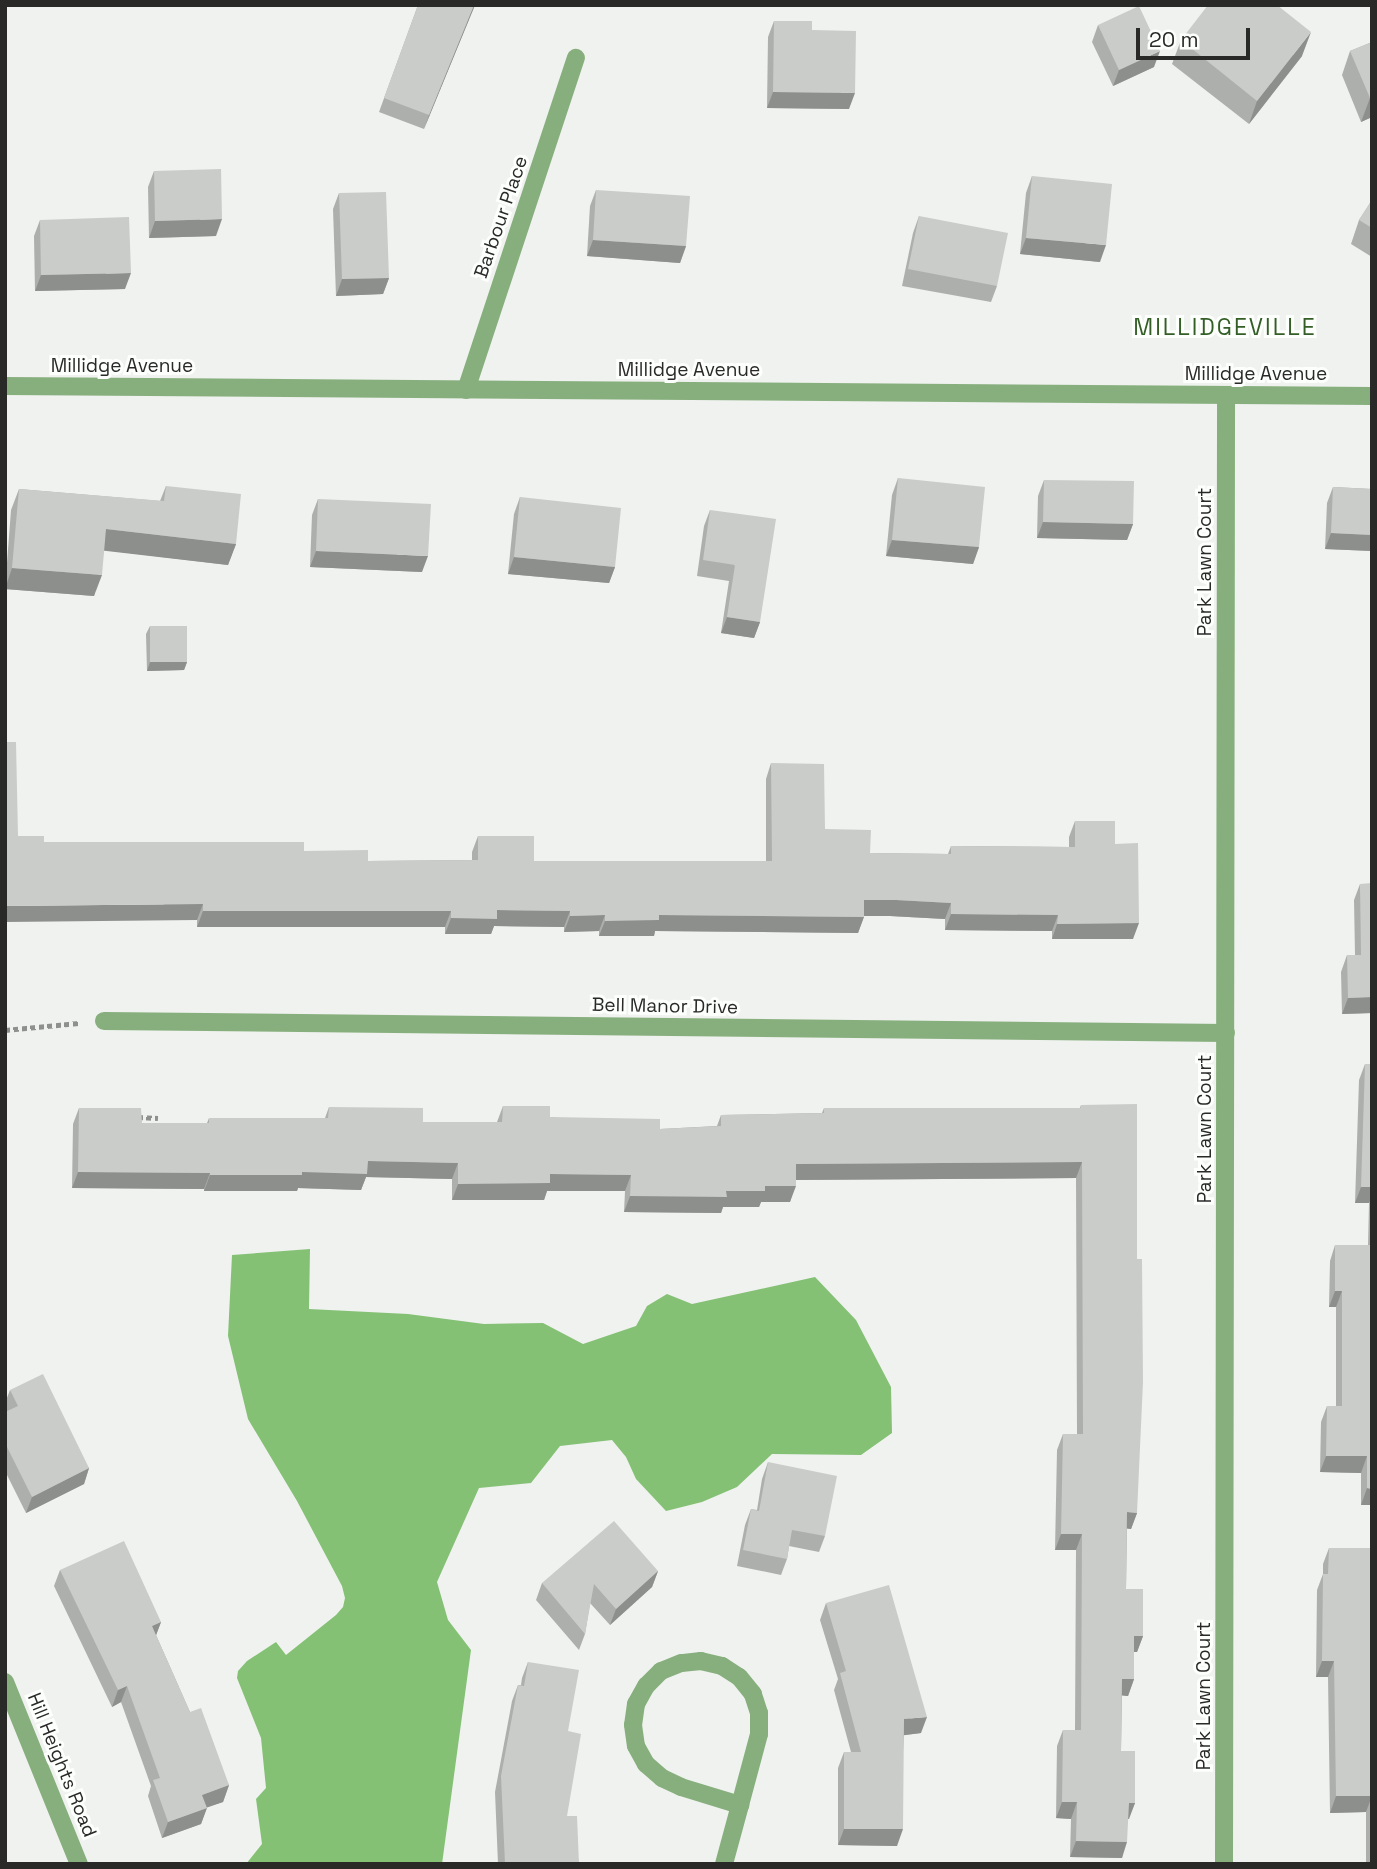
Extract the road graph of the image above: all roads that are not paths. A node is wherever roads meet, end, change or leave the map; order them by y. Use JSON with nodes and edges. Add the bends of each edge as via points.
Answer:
{"nodes":[{"id":1,"x":576,"y":58,"type":"dead end"},
{"id":2,"x":5,"y":386,"type":"edge"},
{"id":3,"x":466,"y":390,"type":"junction"},
{"id":4,"x":1226,"y":395,"type":"junction"},
{"id":5,"x":1372,"y":396,"type":"edge"},
{"id":6,"x":104,"y":1021,"type":"road end"},
{"id":7,"x":1226,"y":1033,"type":"junction"},
{"id":8,"x":5,"y":1682,"type":"edge"},
{"id":9,"x":740,"y":1805,"type":"junction"},
{"id":10,"x":79,"y":1864,"type":"edge"},
{"id":11,"x":723,"y":1864,"type":"edge"},
{"id":12,"x":1224,"y":1864,"type":"edge"}],
"edges":[{"from":1,"to":3,"type":"street","name":"Barbour Place"},
{"from":2,"to":3,"type":"street","name":"Millidge Avenue"},
{"from":3,"to":4,"type":"street","name":"Millidge Avenue"},
{"from":4,"to":5,"type":"street","name":"Millidge Avenue"},
{"from":4,"to":7,"type":"street","name":"Park Lawn Court"},
{"from":6,"to":7,"type":"street","name":"Bell Manor Drive"},
{"from":7,"to":12,"type":"street","name":"Park Lawn Court"},
{"from":8,"to":10,"type":"street","name":"Hill Heights Road"},
{"from":9,"to":9,"type":"street","via":[[681,1787],[646,1765],[636,1746],[636,1704],[662,1671],[681,1663],[712,1663],[740,1677],[753,1694],[759,1734]]},
{"from":9,"to":11,"type":"street"}]}
